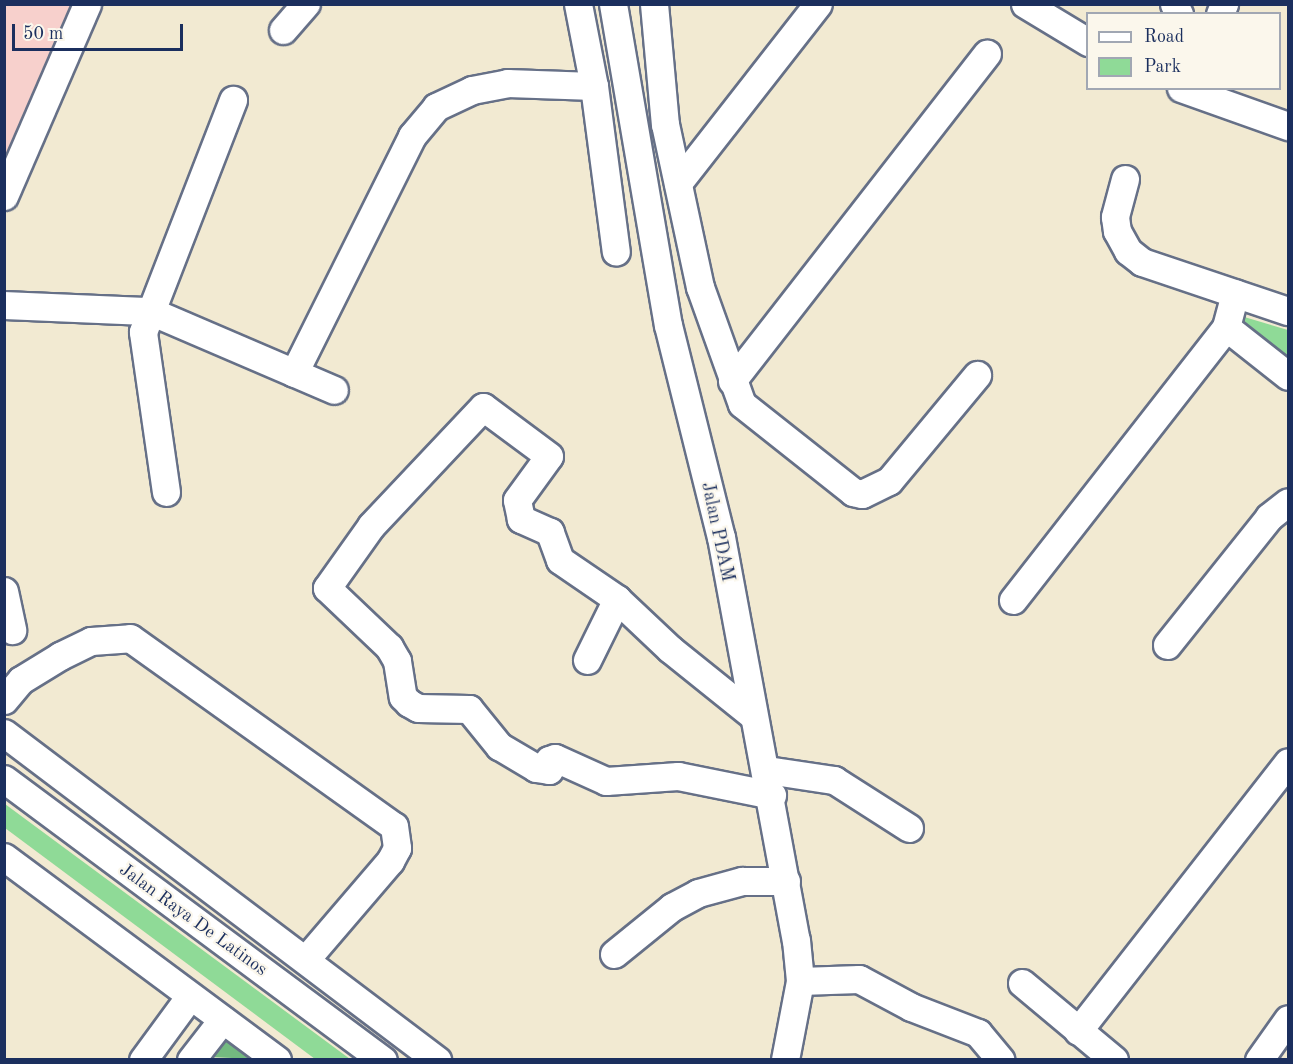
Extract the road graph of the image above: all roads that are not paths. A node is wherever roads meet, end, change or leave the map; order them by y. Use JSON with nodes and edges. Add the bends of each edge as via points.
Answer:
{"nodes":[{"id":1,"x":87,"y":4,"type":"edge"},
{"id":2,"x":306,"y":4,"type":"edge"},
{"id":3,"x":578,"y":4,"type":"edge"},
{"id":4,"x":613,"y":4,"type":"edge"},
{"id":5,"x":654,"y":4,"type":"edge"},
{"id":6,"x":818,"y":4,"type":"edge"},
{"id":7,"x":1025,"y":4,"type":"edge"},
{"id":8,"x":283,"y":30,"type":"dead end"},
{"id":9,"x":1086,"y":41,"type":"edge"},
{"id":10,"x":987,"y":54,"type":"dead end"},
{"id":11,"x":594,"y":86,"type":"junction"},
{"id":12,"x":1187,"y":90,"type":"edge"},
{"id":13,"x":233,"y":100,"type":"dead end"},
{"id":14,"x":1288,"y":126,"type":"edge"},
{"id":15,"x":1125,"y":178,"type":"dead end"},
{"id":16,"x":678,"y":183,"type":"junction"},
{"id":17,"x":4,"y":196,"type":"edge"},
{"id":18,"x":616,"y":252,"type":"dead end"},
{"id":19,"x":1235,"y":293,"type":"junction"},
{"id":20,"x":4,"y":305,"type":"edge"},
{"id":21,"x":150,"y":311,"type":"junction"},
{"id":22,"x":1288,"y":311,"type":"edge"},
{"id":23,"x":1226,"y":327,"type":"junction"},
{"id":24,"x":294,"y":373,"type":"junction"},
{"id":25,"x":977,"y":375,"type":"dead end"},
{"id":26,"x":1288,"y":376,"type":"edge"},
{"id":27,"x":732,"y":381,"type":"junction"},
{"id":28,"x":334,"y":390,"type":"dead end"},
{"id":29,"x":166,"y":492,"type":"dead end"},
{"id":30,"x":1288,"y":502,"type":"edge"},
{"id":31,"x":4,"y":591,"type":"edge"},
{"id":32,"x":617,"y":599,"type":"junction"},
{"id":33,"x":1013,"y":600,"type":"dead end"},
{"id":34,"x":12,"y":630,"type":"dead end"},
{"id":35,"x":1167,"y":645,"type":"dead end"},
{"id":36,"x":587,"y":660,"type":"dead end"},
{"id":37,"x":4,"y":700,"type":"edge"},
{"id":38,"x":752,"y":715,"type":"junction"},
{"id":39,"x":4,"y":733,"type":"edge"},
{"id":40,"x":1288,"y":762,"type":"edge"},
{"id":41,"x":4,"y":779,"type":"edge"},
{"id":42,"x":769,"y":782,"type":"junction"},
{"id":43,"x":909,"y":828,"type":"dead end"},
{"id":44,"x":4,"y":857,"type":"edge"},
{"id":45,"x":786,"y":881,"type":"junction"},
{"id":46,"x":614,"y":954,"type":"dead end"},
{"id":47,"x":306,"y":958,"type":"junction"},
{"id":48,"x":800,"y":981,"type":"junction"},
{"id":49,"x":1022,"y":983,"type":"dead end"},
{"id":50,"x":190,"y":996,"type":"junction"},
{"id":51,"x":1288,"y":1019,"type":"edge"},
{"id":52,"x":222,"y":1020,"type":"junction"},
{"id":53,"x":1078,"y":1031,"type":"junction"},
{"id":54,"x":143,"y":1059,"type":"edge"},
{"id":55,"x":191,"y":1059,"type":"edge"},
{"id":56,"x":277,"y":1059,"type":"edge"},
{"id":57,"x":383,"y":1059,"type":"edge"},
{"id":58,"x":437,"y":1059,"type":"edge"},
{"id":59,"x":785,"y":1059,"type":"edge"},
{"id":60,"x":1001,"y":1059,"type":"edge"},
{"id":61,"x":1114,"y":1059,"type":"edge"},
{"id":62,"x":1259,"y":1059,"type":"edge"}],
"edges":[{"from":1,"to":17,"type":"street"},
{"from":2,"to":8,"type":"street"},
{"from":3,"to":11,"type":"street"},
{"from":4,"to":38,"type":"street","name":"Jalan PDAM","via":[[668,326],[722,537]]},
{"from":5,"to":16,"type":"street","via":[[665,124]]},
{"from":6,"to":16,"type":"street"},
{"from":7,"to":9,"type":"street"},
{"from":10,"to":27,"type":"street"},
{"from":11,"to":18,"type":"street"},
{"from":11,"to":24,"type":"street","via":[[507,83],[472,90],[436,106],[412,136]]},
{"from":12,"to":14,"type":"street"},
{"from":13,"to":21,"type":"street"},
{"from":15,"to":19,"type":"street","via":[[1115,217],[1117,231],[1128,251],[1142,262]]},
{"from":16,"to":27,"type":"street","via":[[700,287]]},
{"from":19,"to":22,"type":"street"},
{"from":19,"to":23,"type":"street"},
{"from":20,"to":21,"type":"street"},
{"from":21,"to":24,"type":"street"},
{"from":21,"to":29,"type":"street","via":[[142,332]]},
{"from":23,"to":26,"type":"street"},
{"from":23,"to":33,"type":"street"},
{"from":24,"to":28,"type":"street"},
{"from":25,"to":27,"type":"street","via":[[889,481],[862,494],[853,492],[750,412]]},
{"from":30,"to":35,"type":"street","via":[[1269,517]]},
{"from":31,"to":34,"type":"street"},
{"from":32,"to":36,"type":"street"},
{"from":32,"to":38,"type":"street","via":[[670,649]]},
{"from":32,"to":42,"type":"street","via":[[560,560],[550,532],[521,519],[517,500],[549,456],[483,407],[371,526],[327,588],[389,647],[397,661],[403,697],[409,703],[418,708],[469,709],[506,753],[536,768],[549,770],[549,760],[555,758],[606,782],[678,776]]},
{"from":37,"to":47,"type":"street","via":[[21,680],[60,656],[91,641],[129,638],[394,826],[397,848],[390,861]]},
{"from":38,"to":42,"type":"street","name":"Jalan PDAM"},
{"from":39,"to":47,"type":"street","via":[[37,762]]},
{"from":40,"to":53,"type":"street"},
{"from":41,"to":57,"type":"street","name":"Jalan Raya De Latinos"},
{"from":42,"to":43,"type":"street","via":[[834,780]]},
{"from":42,"to":45,"type":"street","name":"Jalan PDAM"},
{"from":44,"to":50,"type":"street"},
{"from":45,"to":46,"type":"street","via":[[742,881],[698,892],[672,907]]},
{"from":45,"to":48,"type":"street","name":"Jalan PDAM"},
{"from":47,"to":58,"type":"street"},
{"from":48,"to":59,"type":"street","name":"Jalan PDAM"},
{"from":48,"to":60,"type":"street","via":[[859,979],[911,1007],[978,1033]]},
{"from":49,"to":53,"type":"street"},
{"from":50,"to":52,"type":"street"},
{"from":50,"to":54,"type":"street"},
{"from":51,"to":62,"type":"street"},
{"from":52,"to":55,"type":"street"},
{"from":52,"to":56,"type":"street"},
{"from":53,"to":61,"type":"street"}]}
